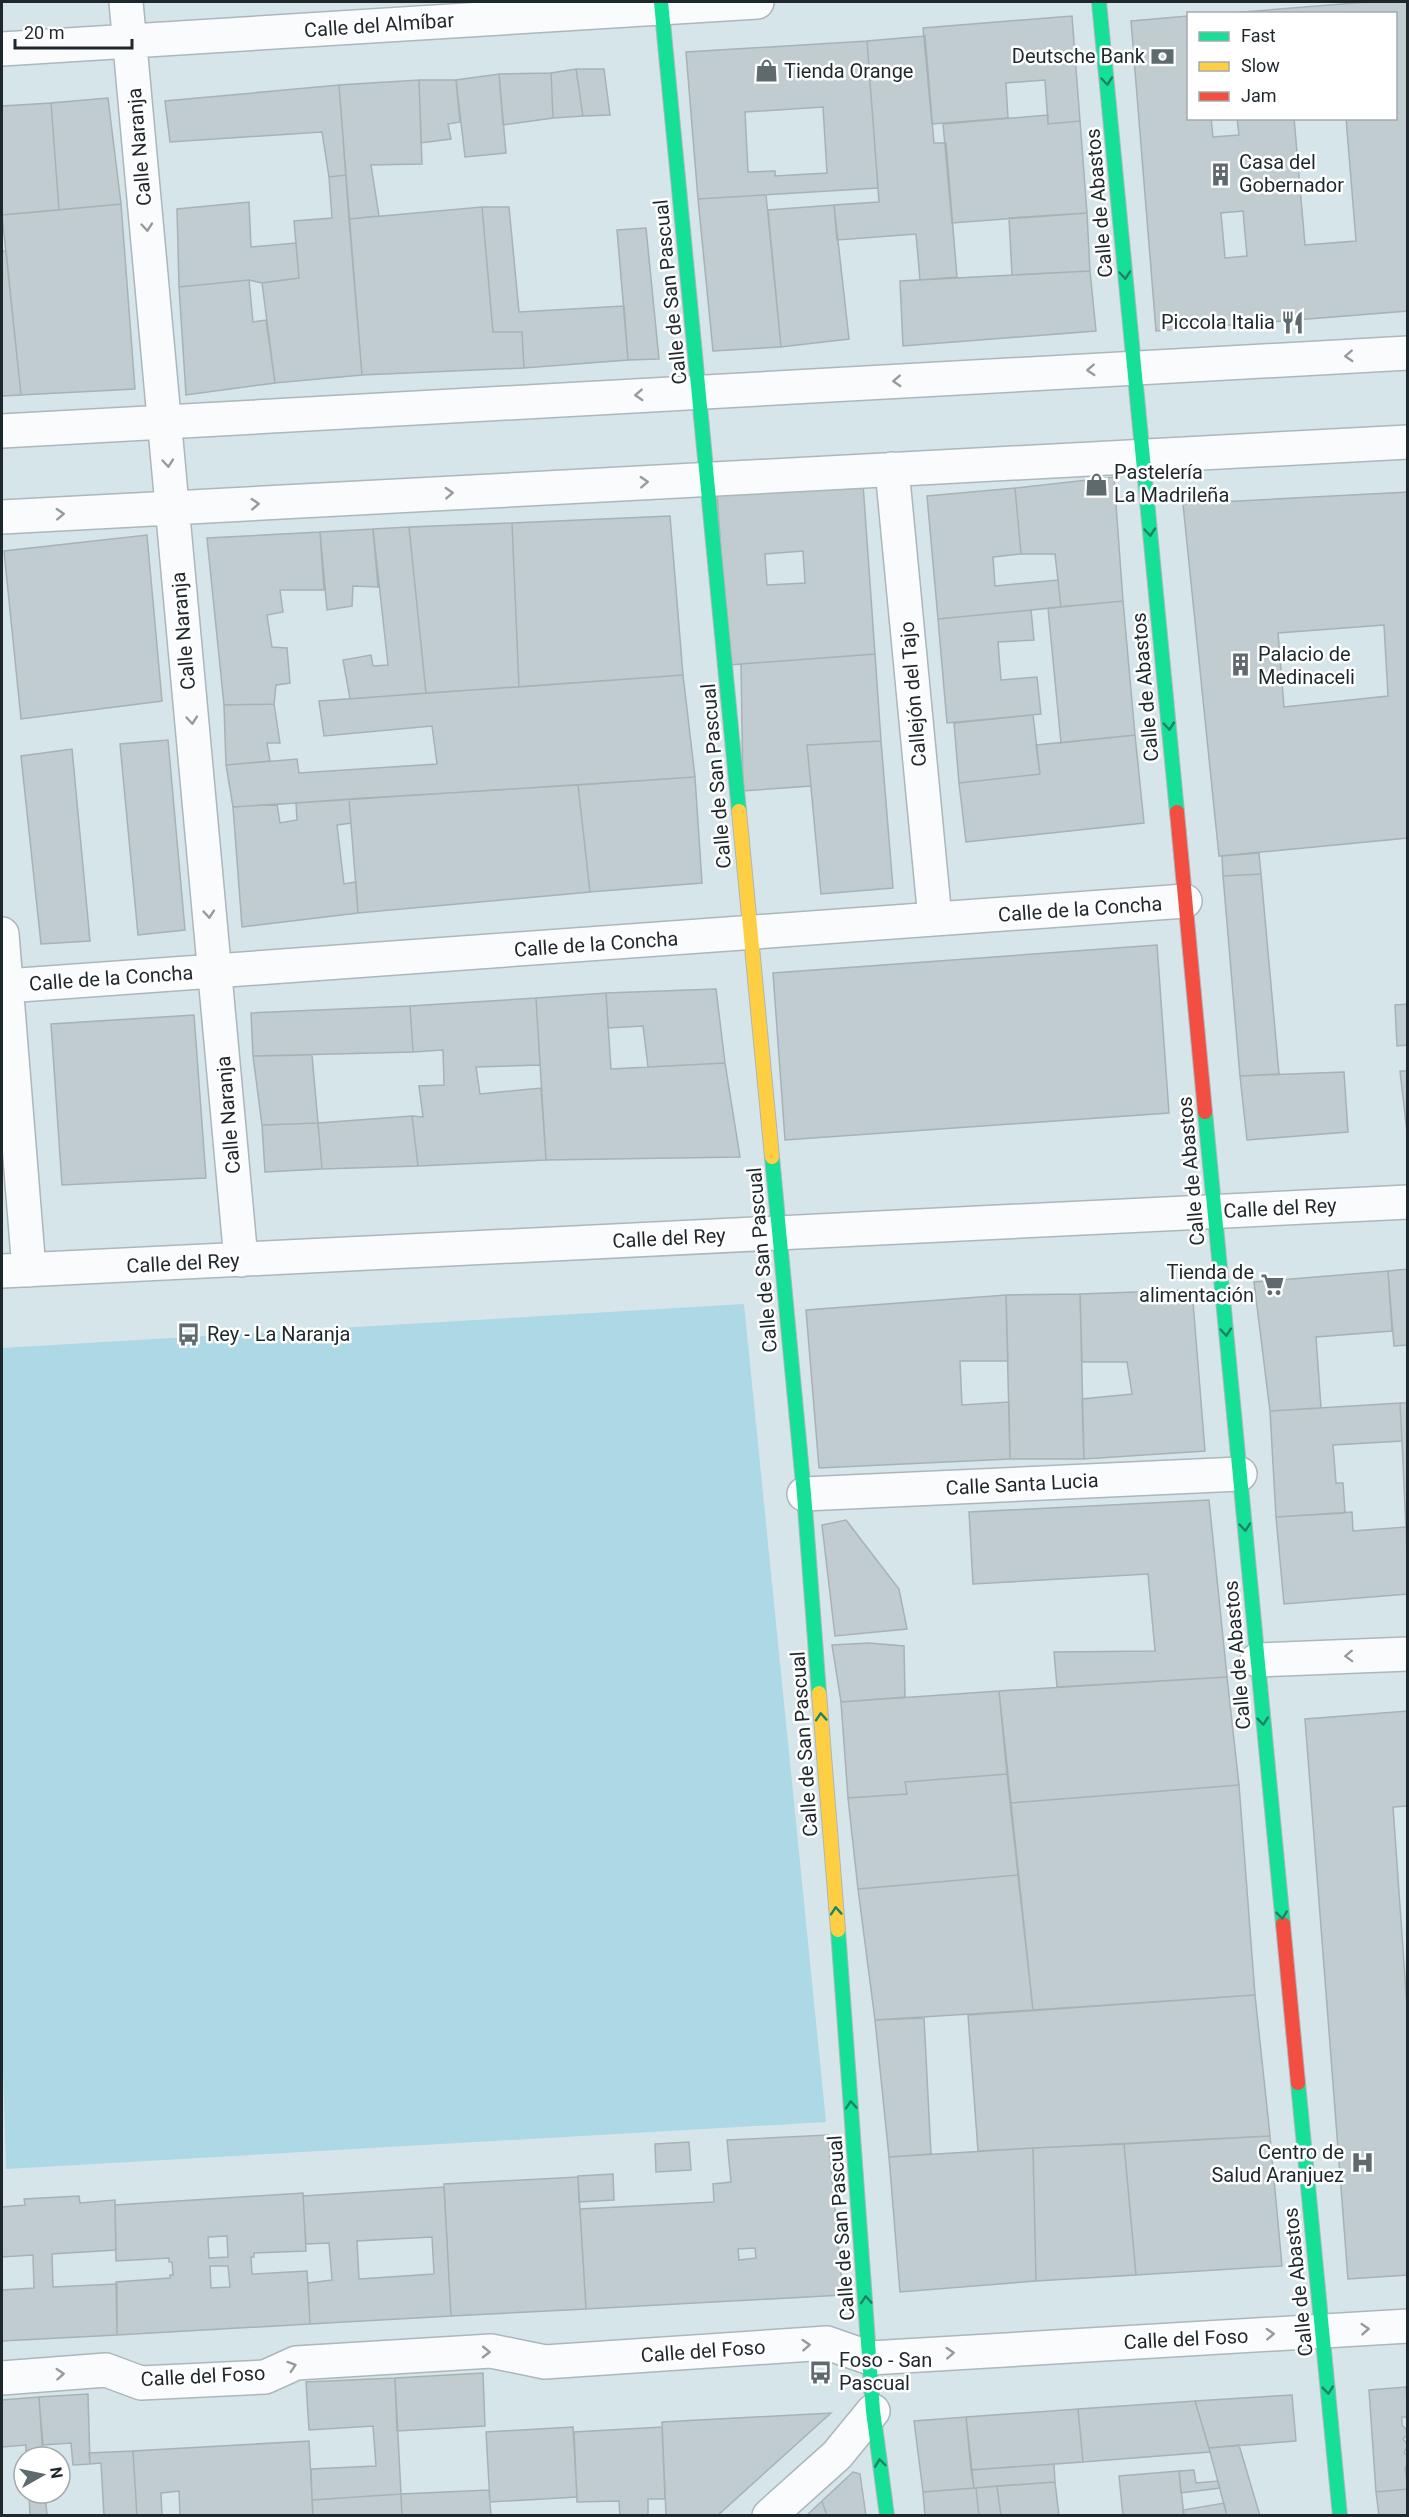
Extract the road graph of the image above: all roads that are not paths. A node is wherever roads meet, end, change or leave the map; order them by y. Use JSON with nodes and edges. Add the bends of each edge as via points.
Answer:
{"nodes":[{"id":1,"x":126,"y":2,"type":"edge"},
{"id":2,"x":757,"y":2,"type":"edge"},
{"id":3,"x":1099,"y":2,"type":"edge"},
{"id":4,"x":662,"y":4,"type":"edge"},
{"id":5,"x":129,"y":41,"type":"junction"},
{"id":6,"x":2,"y":49,"type":"edge"},
{"id":7,"x":1407,"y":353,"type":"edge"},
{"id":8,"x":1134,"y":368,"type":"junction"},
{"id":9,"x":699,"y":392,"type":"junction"},
{"id":10,"x":165,"y":422,"type":"junction"},
{"id":11,"x":2,"y":431,"type":"edge"},
{"id":12,"x":1407,"y":442,"type":"edge"},
{"id":13,"x":1143,"y":456,"type":"junction"},
{"id":14,"x":892,"y":470,"type":"junction"},
{"id":15,"x":707,"y":479,"type":"junction"},
{"id":16,"x":172,"y":508,"type":"junction"},
{"id":17,"x":2,"y":517,"type":"edge"},
{"id":18,"x":1185,"y":901,"type":"junction"},
{"id":19,"x":935,"y":920,"type":"junction"},
{"id":20,"x":750,"y":932,"type":"junction"},
{"id":21,"x":2,"y":934,"type":"edge"},
{"id":22,"x":214,"y":971,"type":"junction"},
{"id":23,"x":6,"y":986,"type":"junction"},
{"id":24,"x":1407,"y":1202,"type":"edge"},
{"id":25,"x":1215,"y":1211,"type":"junction"},
{"id":26,"x":779,"y":1233,"type":"junction"},
{"id":27,"x":241,"y":1260,"type":"junction"},
{"id":28,"x":15,"y":1270,"type":"edge"},
{"id":29,"x":1240,"y":1474,"type":"junction"},
{"id":30,"x":804,"y":1494,"type":"junction"},
{"id":31,"x":1407,"y":1654,"type":"edge"},
{"id":32,"x":1257,"y":1659,"type":"junction"},
{"id":33,"x":1407,"y":2326,"type":"edge"},
{"id":34,"x":1322,"y":2331,"type":"junction"},
{"id":35,"x":870,"y":2358,"type":"junction"},
{"id":36,"x":2,"y":2378,"type":"edge"},
{"id":37,"x":873,"y":2411,"type":"junction"},
{"id":38,"x":769,"y":2516,"type":"edge"},
{"id":39,"x":887,"y":2516,"type":"edge"},
{"id":40,"x":1340,"y":2516,"type":"edge"}],
"edges":[{"from":1,"to":5,"type":"street","name":"Calle Naranja"},
{"from":2,"to":4,"type":"street","name":"Calle del Almíbar"},
{"from":3,"to":8,"type":"street","name":"Calle de Abastos","one_way":true},
{"from":4,"to":5,"type":"street","name":"Calle del Almíbar"},
{"from":4,"to":9,"type":"street","name":"Calle de San Pascual"},
{"from":5,"to":6,"type":"street","name":"Calle del Almíbar"},
{"from":5,"to":10,"type":"street","name":"Calle Naranja","one_way":true},
{"from":7,"to":8,"type":"street","one_way":true},
{"from":8,"to":9,"type":"street","one_way":true},
{"from":8,"to":13,"type":"street","name":"Calle de Abastos"},
{"from":9,"to":10,"type":"street","one_way":true},
{"from":9,"to":15,"type":"street","name":"Calle de San Pascual"},
{"from":10,"to":11,"type":"street"},
{"from":10,"to":16,"type":"street","name":"Calle Naranja","one_way":true},
{"from":12,"to":13,"type":"street"},
{"from":13,"to":14,"type":"street"},
{"from":13,"to":18,"type":"street","name":"Calle de Abastos","one_way":true},
{"from":14,"to":15,"type":"street"},
{"from":14,"to":19,"type":"street","name":"Callejón del Tajo"},
{"from":16,"to":15,"type":"street","one_way":true},
{"from":15,"to":20,"type":"street","name":"Calle de San Pascual"},
{"from":17,"to":16,"type":"street","one_way":true},
{"from":16,"to":22,"type":"street","name":"Calle Naranja","one_way":true},
{"from":18,"to":19,"type":"street","name":"Calle de la Concha"},
{"from":18,"to":25,"type":"street","name":"Calle de Abastos"},
{"from":19,"to":20,"type":"street","name":"Calle de la Concha"},
{"from":20,"to":22,"type":"street","name":"Calle de la Concha"},
{"from":20,"to":26,"type":"street","name":"Calle de San Pascual"},
{"from":21,"to":23,"type":"street"},
{"from":22,"to":23,"type":"street","name":"Calle de la Concha"},
{"from":22,"to":27,"type":"street","name":"Calle Naranja"},
{"from":23,"to":28,"type":"street"},
{"from":24,"to":25,"type":"street","name":"Calle del Rey"},
{"from":25,"to":26,"type":"street","name":"Calle del Rey"},
{"from":25,"to":29,"type":"street","name":"Calle de Abastos","one_way":true},
{"from":26,"to":27,"type":"street","name":"Calle del Rey"},
{"from":26,"to":30,"type":"street","name":"Calle de San Pascual"},
{"from":27,"to":28,"type":"street","name":"Calle del Rey"},
{"from":29,"to":30,"type":"street","name":"Calle Santa Lucia"},
{"from":29,"to":32,"type":"street","name":"Calle de Abastos","one_way":true},
{"from":35,"to":30,"type":"street","name":"Calle de San Pascual","one_way":true},
{"from":31,"to":32,"type":"street","one_way":true},
{"from":32,"to":34,"type":"street","name":"Calle de Abastos","one_way":true},
{"from":34,"to":33,"type":"street","name":"Calle del Foso","one_way":true},
{"from":35,"to":34,"type":"street","name":"Calle del Foso","one_way":true},
{"from":34,"to":40,"type":"street","name":"Calle de Abastos","one_way":true},
{"from":36,"to":35,"type":"street","name":"Calle del Foso","one_way":true,"via":[[106,2370],[141,2383],[265,2377],[296,2363],[491,2351],[544,2361],[827,2343]]},
{"from":35,"to":37,"type":"street","name":"Calle de San Pascual"},
{"from":37,"to":38,"type":"street","via":[[837,2455]]},
{"from":39,"to":37,"type":"street","name":"Calle de San Pascual","one_way":true}]}
